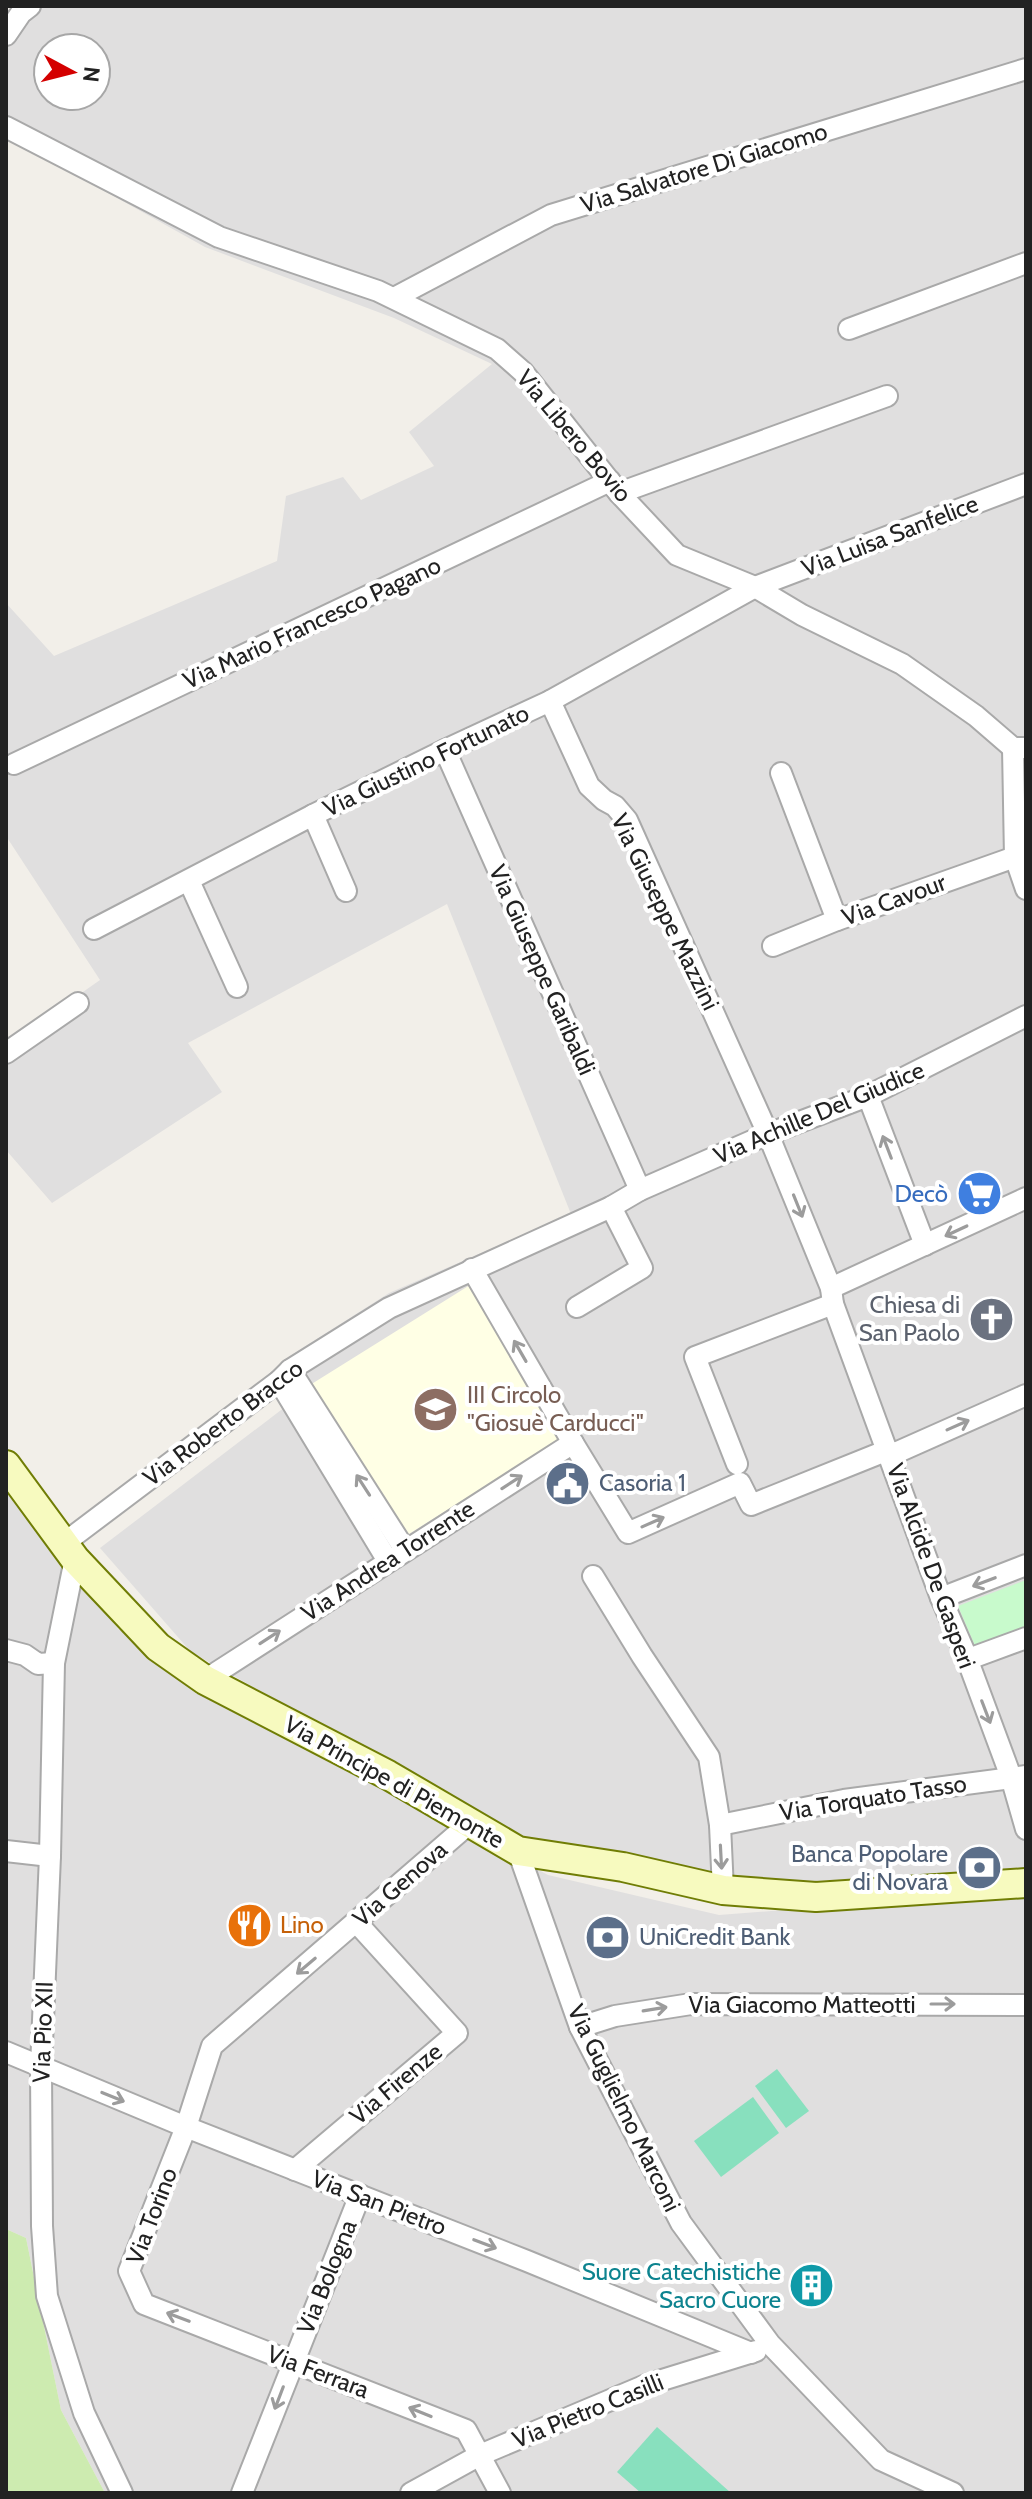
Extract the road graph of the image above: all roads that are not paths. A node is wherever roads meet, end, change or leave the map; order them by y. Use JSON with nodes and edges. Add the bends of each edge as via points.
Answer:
{"nodes":[{"id":1,"x":30,"y":6,"type":"edge"},
{"id":2,"x":6,"y":35,"type":"edge"},
{"id":3,"x":1026,"y":69,"type":"edge"},
{"id":4,"x":6,"y":127,"type":"edge"},
{"id":5,"x":1026,"y":263,"type":"edge"},
{"id":6,"x":394,"y":298,"type":"junction"},
{"id":7,"x":849,"y":329,"type":"dead end"},
{"id":8,"x":887,"y":396,"type":"dead end"},
{"id":9,"x":1026,"y":484,"type":"edge"},
{"id":10,"x":615,"y":487,"type":"junction"},
{"id":11,"x":755,"y":587,"type":"junction"},
{"id":12,"x":550,"y":701,"type":"junction"},
{"id":13,"x":1019,"y":748,"type":"edge"},
{"id":14,"x":445,"y":750,"type":"junction"},
{"id":15,"x":14,"y":764,"type":"dead end"},
{"id":16,"x":781,"y":773,"type":"dead end"},
{"id":17,"x":313,"y":815,"type":"junction"},
{"id":18,"x":1015,"y":857,"type":"junction"},
{"id":19,"x":189,"y":881,"type":"junction"},
{"id":20,"x":1026,"y":889,"type":"edge"},
{"id":21,"x":346,"y":891,"type":"dead end"},
{"id":22,"x":837,"y":920,"type":"junction"},
{"id":23,"x":94,"y":929,"type":"dead end"},
{"id":24,"x":773,"y":946,"type":"dead end"},
{"id":25,"x":237,"y":987,"type":"dead end"},
{"id":26,"x":78,"y":1003,"type":"dead end"},
{"id":27,"x":1026,"y":1016,"type":"edge"},
{"id":28,"x":6,"y":1053,"type":"edge"},
{"id":29,"x":868,"y":1096,"type":"junction"},
{"id":30,"x":768,"y":1134,"type":"junction"},
{"id":31,"x":640,"y":1190,"type":"junction"},
{"id":32,"x":1026,"y":1198,"type":"edge"},
{"id":33,"x":611,"y":1207,"type":"junction"},
{"id":34,"x":925,"y":1245,"type":"junction"},
{"id":35,"x":472,"y":1269,"type":"junction"},
{"id":36,"x":832,"y":1296,"type":"junction"},
{"id":37,"x":577,"y":1307,"type":"dead end"},
{"id":38,"x":389,"y":1308,"type":"joint"},
{"id":39,"x":284,"y":1376,"type":"junction"},
{"id":40,"x":1026,"y":1395,"type":"edge"},
{"id":41,"x":573,"y":1443,"type":"junction"},
{"id":42,"x":890,"y":1453,"type":"junction"},
{"id":43,"x":737,"y":1464,"type":"dead end"},
{"id":44,"x":6,"y":1465,"type":"edge"},
{"id":45,"x":69,"y":1552,"type":"junction"},
{"id":46,"x":397,"y":1556,"type":"junction"},
{"id":47,"x":1026,"y":1565,"type":"edge"},
{"id":48,"x":593,"y":1576,"type":"dead end"},
{"id":49,"x":941,"y":1598,"type":"junction"},
{"id":50,"x":1026,"y":1638,"type":"edge"},
{"id":51,"x":6,"y":1650,"type":"edge"},
{"id":52,"x":966,"y":1660,"type":"junction"},
{"id":53,"x":54,"y":1663,"type":"junction"},
{"id":54,"x":205,"y":1680,"type":"junction"},
{"id":55,"x":1018,"y":1777,"type":"edge"},
{"id":56,"x":470,"y":1823,"type":"junction"},
{"id":57,"x":720,"y":1825,"type":"junction"},
{"id":58,"x":1026,"y":1829,"type":"edge"},
{"id":59,"x":6,"y":1851,"type":"edge"},
{"id":60,"x":518,"y":1851,"type":"junction"},
{"id":61,"x":50,"y":1856,"type":"junction"},
{"id":62,"x":1026,"y":1883,"type":"edge"},
{"id":63,"x":723,"y":1890,"type":"junction"},
{"id":64,"x":357,"y":1923,"type":"junction"},
{"id":65,"x":1026,"y":2005,"type":"edge"},
{"id":66,"x":580,"y":2027,"type":"junction"},
{"id":67,"x":6,"y":2052,"type":"edge"},
{"id":68,"x":41,"y":2067,"type":"junction"},
{"id":69,"x":186,"y":2127,"type":"junction"},
{"id":70,"x":295,"y":2170,"type":"junction"},
{"id":71,"x":360,"y":2195,"type":"junction"},
{"id":72,"x":144,"y":2304,"type":"joint"},
{"id":73,"x":761,"y":2349,"type":"junction"},
{"id":74,"x":294,"y":2362,"type":"junction"},
{"id":75,"x":480,"y":2455,"type":"junction"},
{"id":76,"x":122,"y":2493,"type":"edge"},
{"id":77,"x":242,"y":2493,"type":"edge"},
{"id":78,"x":411,"y":2493,"type":"edge"},
{"id":79,"x":500,"y":2493,"type":"edge"},
{"id":80,"x":953,"y":2493,"type":"edge"}],
"edges":[{"from":1,"to":2,"type":"street"},
{"from":3,"to":6,"type":"street","name":"Via Salvatore Di Giacomo","via":[[551,215]]},
{"from":4,"to":6,"type":"street","name":"Via Libero Bovio","via":[[219,237]]},
{"from":5,"to":7,"type":"street"},
{"from":6,"to":10,"type":"street","name":"Via Libero Bovio","via":[[497,349],[523,372]]},
{"from":8,"to":10,"type":"street","name":"Via Mario Francesco Pagano"},
{"from":9,"to":11,"type":"street","name":"Via Luisa Sanfelice"},
{"from":10,"to":11,"type":"street","name":"Via Libero Bovio","via":[[677,555]]},
{"from":10,"to":15,"type":"street","name":"Via Mario Francesco Pagano"},
{"from":11,"to":12,"type":"street","name":"Via Giustino Fortunato"},
{"from":11,"to":13,"type":"street","name":"Via Libero Bovio","via":[[902,664]]},
{"from":12,"to":14,"type":"street","name":"Via Giustino Fortunato"},
{"from":12,"to":30,"type":"street","name":"Via Giuseppe Mazzini","via":[[589,786],[627,820]]},
{"from":13,"to":18,"type":"street"},
{"from":14,"to":17,"type":"street","name":"Via Giustino Fortunato"},
{"from":14,"to":31,"type":"street","name":"Via Giuseppe Garibaldi"},
{"from":16,"to":22,"type":"street"},
{"from":17,"to":19,"type":"street","name":"Via Giustino Fortunato"},
{"from":17,"to":21,"type":"street"},
{"from":18,"to":20,"type":"street"},
{"from":18,"to":22,"type":"street","name":"Via Cavour"},
{"from":19,"to":23,"type":"street","name":"Via Giustino Fortunato"},
{"from":19,"to":25,"type":"street"},
{"from":22,"to":24,"type":"street","name":"Via Cavour"},
{"from":26,"to":28,"type":"street"},
{"from":27,"to":29,"type":"street","name":"Via Achille Del Giudice"},
{"from":29,"to":30,"type":"street","name":"Via Achille Del Giudice"},
{"from":34,"to":29,"type":"street","one_way":true},
{"from":30,"to":31,"type":"street","name":"Via Achille Del Giudice"},
{"from":30,"to":36,"type":"street","name":"Via Alcide De Gasperi","one_way":true},
{"from":31,"to":33,"type":"street","name":"Via Achille Del Giudice"},
{"from":32,"to":34,"type":"street","one_way":true},
{"from":33,"to":35,"type":"street","name":"Via Achille Del Giudice"},
{"from":33,"to":37,"type":"street","via":[[642,1268]]},
{"from":34,"to":36,"type":"street"},
{"from":35,"to":38,"type":"street","name":"Via Achille Del Giudice"},
{"from":41,"to":35,"type":"street","one_way":true},
{"from":36,"to":42,"type":"street","name":"Via Alcide De Gasperi"},
{"from":36,"to":43,"type":"street","via":[[695,1357]]},
{"from":38,"to":39,"type":"street","name":"Via Roberto Bracco"},
{"from":39,"to":45,"type":"street","name":"Via Roberto Bracco"},
{"from":39,"to":46,"type":"street"},
{"from":42,"to":40,"type":"street","one_way":true},
{"from":41,"to":42,"type":"street","one_way":true,"via":[[628,1533],[740,1483],[751,1505]]},
{"from":46,"to":41,"type":"street","name":"Via Andrea Torrente","one_way":true},
{"from":42,"to":49,"type":"street","name":"Via Alcide De Gasperi"},
{"from":44,"to":45,"type":"main road","name":"Via Principe di Piemonte"},
{"from":45,"to":53,"type":"street","name":"Via Pio XII"},
{"from":45,"to":54,"type":"main road","name":"Via Principe di Piemonte","via":[[158,1647]]},
{"from":54,"to":46,"type":"street","name":"Via Andrea Torrente","one_way":true},
{"from":47,"to":49,"type":"street","one_way":true},
{"from":48,"to":57,"type":"street","via":[[709,1757]]},
{"from":49,"to":52,"type":"street","name":"Via Alcide De Gasperi"},
{"from":50,"to":52,"type":"street"},
{"from":51,"to":53,"type":"street","via":[[38,1664]]},
{"from":52,"to":55,"type":"street","name":"Via Alcide De Gasperi","one_way":true},
{"from":53,"to":61,"type":"street","name":"Via Pio XII"},
{"from":54,"to":56,"type":"main road","name":"Via Principe di Piemonte"},
{"from":55,"to":57,"type":"street","name":"Via Torquato Tasso","via":[[844,1800]]},
{"from":55,"to":58,"type":"street","name":"Via Alcide De Gasperi"},
{"from":56,"to":60,"type":"main road","name":"Via Principe di Piemonte"},
{"from":56,"to":64,"type":"street","name":"Via Genova"},
{"from":57,"to":63,"type":"street","one_way":true},
{"from":59,"to":61,"type":"street"},
{"from":60,"to":63,"type":"main road","name":"Via Principe di Piemonte"},
{"from":60,"to":66,"type":"street","name":"Via Guglielmo Marconi"},
{"from":61,"to":68,"type":"street","name":"Via Pio XII"},
{"from":62,"to":63,"type":"main road","name":"Via Principe di Piemonte","via":[[816,1897]]},
{"from":64,"to":69,"type":"street","name":"Via Genova","one_way":true,"via":[[212,2046]]},
{"from":64,"to":70,"type":"street","name":"Via Firenze","via":[[457,2033]]},
{"from":66,"to":65,"type":"street","name":"Via Giacomo Matteotti","one_way":true,"via":[[691,2004]]},
{"from":66,"to":73,"type":"street","name":"Via Guglielmo Marconi","via":[[681,2223]]},
{"from":67,"to":68,"type":"street","name":"Via San Pietro"},
{"from":68,"to":69,"type":"street","name":"Via San Pietro","one_way":true},
{"from":68,"to":76,"type":"street","name":"Via Pio XII","via":[[47,2296],[84,2413]]},
{"from":69,"to":70,"type":"street","name":"Via San Pietro"},
{"from":69,"to":72,"type":"street","name":"Via Torino","via":[[129,2271]]},
{"from":70,"to":71,"type":"street","name":"Via San Pietro"},
{"from":71,"to":73,"type":"street","name":"Via San Pietro","one_way":true},
{"from":71,"to":74,"type":"street","name":"Via Bologna"},
{"from":74,"to":72,"type":"street","name":"Via Ferrara","one_way":true},
{"from":73,"to":75,"type":"street","name":"Via Pietro Casilli","via":[[646,2385]]},
{"from":73,"to":80,"type":"street","name":"Via Guglielmo Marconi","via":[[881,2460]]},
{"from":75,"to":74,"type":"street","name":"Via Ferrara","one_way":true,"via":[[466,2430]]},
{"from":74,"to":77,"type":"street","name":"Via Bologna","one_way":true},
{"from":75,"to":78,"type":"street","name":"Via Pietro Casilli"},
{"from":75,"to":79,"type":"street","name":"Via Ferrara"}]}
